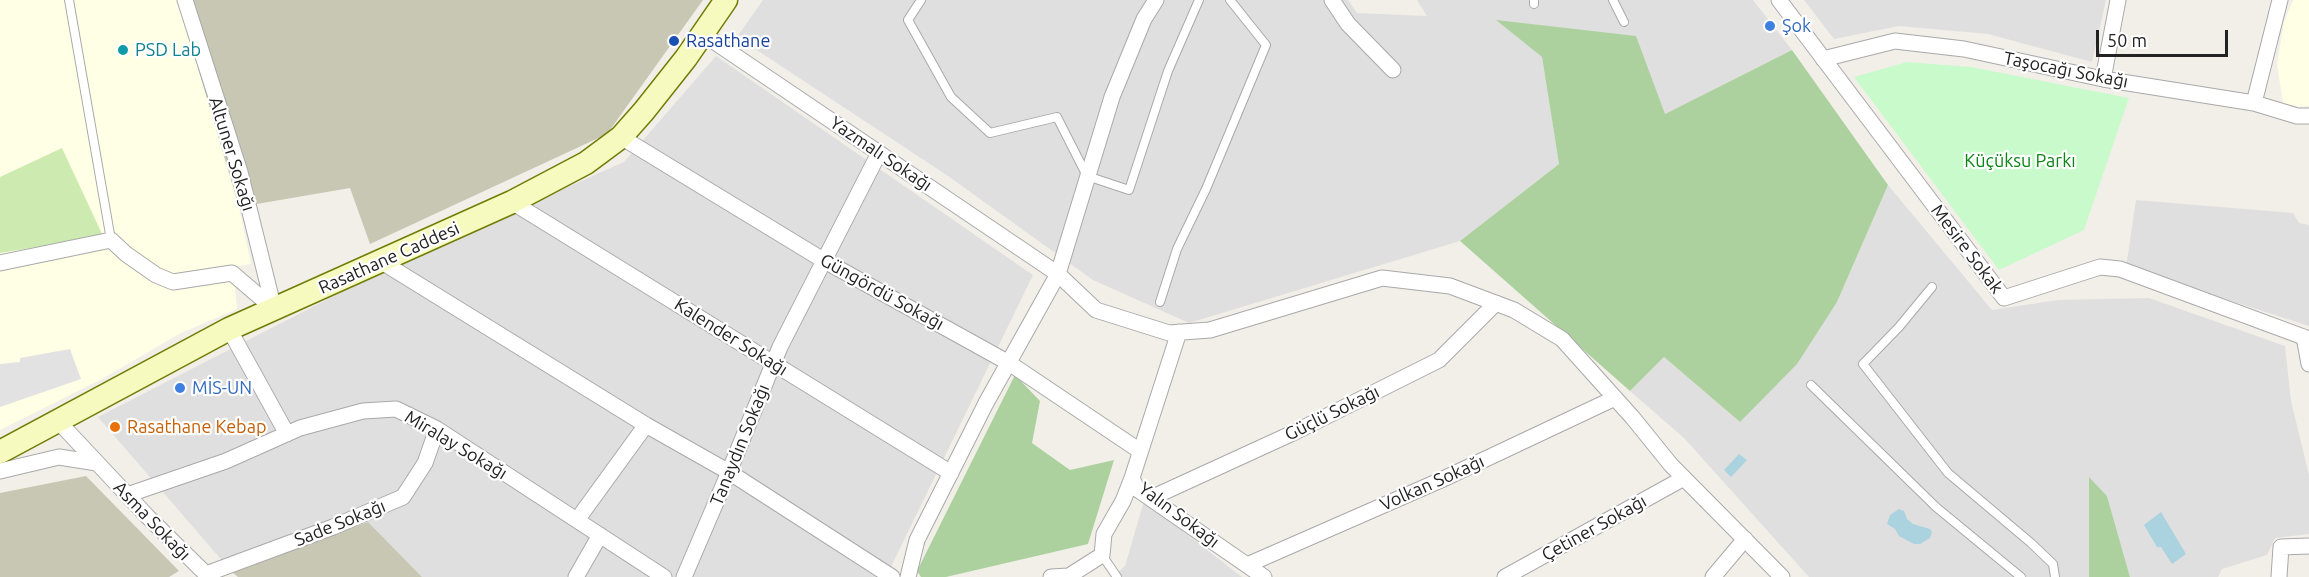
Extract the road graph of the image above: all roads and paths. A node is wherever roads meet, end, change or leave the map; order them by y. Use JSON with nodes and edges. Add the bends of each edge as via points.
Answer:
{"nodes":[{"id":1,"x":69,"y":0,"type":"edge"},
{"id":2,"x":185,"y":0,"type":"edge"},
{"id":3,"x":726,"y":0,"type":"edge"},
{"id":4,"x":921,"y":0,"type":"edge"},
{"id":5,"x":1156,"y":0,"type":"edge"},
{"id":6,"x":1199,"y":0,"type":"edge"},
{"id":7,"x":1230,"y":0,"type":"edge"},
{"id":8,"x":1332,"y":0,"type":"edge"},
{"id":9,"x":1612,"y":0,"type":"edge"},
{"id":10,"x":1779,"y":0,"type":"edge"},
{"id":11,"x":2118,"y":0,"type":"edge"},
{"id":12,"x":2280,"y":0,"type":"edge"},
{"id":13,"x":1624,"y":22,"type":"dead end"},
{"id":14,"x":703,"y":34,"type":"junction"},
{"id":15,"x":1823,"y":59,"type":"junction"},
{"id":16,"x":1393,"y":70,"type":"dead end"},
{"id":17,"x":2103,"y":79,"type":"junction"},
{"id":18,"x":2254,"y":103,"type":"junction"},
{"id":19,"x":2309,"y":116,"type":"edge"},
{"id":20,"x":621,"y":137,"type":"junction"},
{"id":21,"x":879,"y":153,"type":"junction"},
{"id":22,"x":1088,"y":176,"type":"junction"},
{"id":23,"x":512,"y":202,"type":"junction"},
{"id":24,"x":111,"y":240,"type":"junction"},
{"id":25,"x":823,"y":260,"type":"junction"},
{"id":26,"x":382,"y":262,"type":"junction"},
{"id":27,"x":0,"y":263,"type":"edge"},
{"id":28,"x":1058,"y":274,"type":"junction"},
{"id":29,"x":1932,"y":287,"type":"dead end"},
{"id":30,"x":1160,"y":302,"type":"dead end"},
{"id":31,"x":1496,"y":303,"type":"junction"},
{"id":32,"x":274,"y":309,"type":"junction"},
{"id":33,"x":229,"y":329,"type":"junction"},
{"id":34,"x":1179,"y":332,"type":"junction"},
{"id":35,"x":2306,"y":338,"type":"edge"},
{"id":36,"x":773,"y":363,"type":"junction"},
{"id":37,"x":1009,"y":363,"type":"junction"},
{"id":38,"x":2309,"y":364,"type":"edge"},
{"id":39,"x":1811,"y":386,"type":"dead end"},
{"id":40,"x":1615,"y":398,"type":"junction"},
{"id":41,"x":57,"y":420,"type":"junction"},
{"id":42,"x":646,"y":425,"type":"junction"},
{"id":43,"x":437,"y":429,"type":"junction"},
{"id":44,"x":287,"y":434,"type":"junction"},
{"id":45,"x":1140,"y":451,"type":"junction"},
{"id":46,"x":0,"y":452,"type":"edge"},
{"id":47,"x":97,"y":464,"type":"junction"},
{"id":48,"x":0,"y":471,"type":"edge"},
{"id":49,"x":729,"y":472,"type":"junction"},
{"id":50,"x":951,"y":473,"type":"junction"},
{"id":51,"x":1132,"y":478,"type":"junction"},
{"id":52,"x":1683,"y":478,"type":"junction"},
{"id":53,"x":127,"y":495,"type":"junction"},
{"id":54,"x":1151,"y":498,"type":"junction"},
{"id":55,"x":577,"y":520,"type":"junction"},
{"id":56,"x":600,"y":535,"type":"junction"},
{"id":57,"x":1745,"y":539,"type":"junction"},
{"id":58,"x":2309,"y":546,"type":"edge"},
{"id":59,"x":1102,"y":555,"type":"junction"},
{"id":60,"x":1247,"y":565,"type":"junction"},
{"id":61,"x":207,"y":576,"type":"edge"},
{"id":62,"x":576,"y":577,"type":"edge"},
{"id":63,"x":664,"y":577,"type":"edge"},
{"id":64,"x":684,"y":577,"type":"edge"},
{"id":65,"x":892,"y":577,"type":"edge"},
{"id":66,"x":908,"y":577,"type":"edge"},
{"id":67,"x":1051,"y":577,"type":"edge"},
{"id":68,"x":1117,"y":577,"type":"edge"},
{"id":69,"x":1264,"y":577,"type":"edge"},
{"id":70,"x":1504,"y":577,"type":"edge"},
{"id":71,"x":1713,"y":577,"type":"edge"},
{"id":72,"x":1782,"y":577,"type":"edge"},
{"id":73,"x":2021,"y":577,"type":"edge"},
{"id":74,"x":2055,"y":577,"type":"edge"},
{"id":75,"x":2279,"y":577,"type":"edge"}],
"edges":[{"from":1,"to":24,"type":"lane"},
{"from":2,"to":32,"type":"street","name":"Altuner Sokağı","via":[[240,172]]},
{"from":3,"to":14,"type":"street","name":"Rasathane Caddesi"},
{"from":4,"to":22,"type":"lane","via":[[908,20],[951,97],[990,133],[1057,117]]},
{"from":5,"to":22,"type":"street","via":[[1144,19],[1112,98]]},
{"from":6,"to":22,"type":"lane","via":[[1168,72],[1129,190]]},
{"from":7,"to":30,"type":"lane","via":[[1266,45],[1177,249]]},
{"from":8,"to":16,"type":"street","via":[[1348,24]]},
{"from":9,"to":13,"type":"lane"},
{"from":10,"to":15,"type":"street","name":"Mesire Sokak"},
{"from":11,"to":17,"type":"street"},
{"from":12,"to":18,"type":"street"},
{"from":14,"to":20,"type":"street","name":"Rasathane Caddesi"},
{"from":14,"to":21,"type":"street","name":"Yazmalı Sokağı"},
{"from":15,"to":17,"type":"street","name":"Taşocağı Sokağı","via":[[1895,41],[1964,49]]},
{"from":15,"to":35,"type":"street","name":"Mesire Sokak","via":[[2004,298],[2100,267],[2120,269]]},
{"from":17,"to":18,"type":"street","name":"Taşocağı Sokağı"},
{"from":18,"to":19,"type":"street","name":"Taşocağı Sokağı"},
{"from":20,"to":23,"type":"street","name":"Rasathane Caddesi","via":[[586,163]]},
{"from":20,"to":25,"type":"street","name":"Güngördü Sokağı"},
{"from":21,"to":25,"type":"street","name":"Tanaydın Sokağı"},
{"from":21,"to":28,"type":"street","name":"Yazmalı Sokağı"},
{"from":22,"to":28,"type":"street"},
{"from":23,"to":26,"type":"street","name":"Rasathane Caddesi"},
{"from":23,"to":36,"type":"street","name":"Kalender Sokağı"},
{"from":24,"to":27,"type":"street"},
{"from":24,"to":32,"type":"street","via":[[156,275],[173,282],[232,273]]},
{"from":25,"to":36,"type":"street","name":"Tanaydın Sokağı"},
{"from":25,"to":37,"type":"street","name":"Güngördü Sokağı"},
{"from":26,"to":32,"type":"street","name":"Rasathane Caddesi"},
{"from":26,"to":42,"type":"street"},
{"from":28,"to":34,"type":"street","name":"Yazmalı Sokağı","via":[[1096,310],[1169,333]]},
{"from":28,"to":37,"type":"street"},
{"from":29,"to":74,"type":"lane","via":[[1863,364],[1948,473],[2053,564]]},
{"from":31,"to":34,"type":"street","name":"Yazmalı Sokağı","via":[[1450,286],[1382,278],[1210,330]]},
{"from":31,"to":40,"type":"street","name":"Yazmalı Sokağı","via":[[1562,339]]},
{"from":31,"to":54,"type":"street","name":"Güçlü Sokağı","via":[[1439,360]]},
{"from":32,"to":33,"type":"street","name":"Rasathane Caddesi"},
{"from":33,"to":41,"type":"street","name":"Rasathane Caddesi"},
{"from":33,"to":44,"type":"street"},
{"from":34,"to":45,"type":"street","name":"Yalın Sokağı"},
{"from":35,"to":38,"type":"street"},
{"from":36,"to":49,"type":"street","name":"Tanaydın Sokağı"},
{"from":36,"to":50,"type":"street","name":"Kalender Sokağı"},
{"from":37,"to":45,"type":"street","name":"Güngördü Sokağı"},
{"from":37,"to":50,"type":"street"},
{"from":39,"to":73,"type":"lane","via":[[1936,507]]},
{"from":40,"to":52,"type":"street","name":"Yazmalı Sokağı"},
{"from":40,"to":60,"type":"street","name":"Volkan Sokağı"},
{"from":41,"to":46,"type":"street","name":"Rasathane Caddesi"},
{"from":41,"to":47,"type":"street","name":"Asma Sokağı"},
{"from":42,"to":49,"type":"street"},
{"from":42,"to":55,"type":"street"},
{"from":43,"to":44,"type":"street","name":"Miralay Sokağı","via":[[396,410],[363,411]]},
{"from":43,"to":55,"type":"street","name":"Miralay Sokağı"},
{"from":43,"to":61,"type":"street","name":"Sade Sokağı","via":[[425,463],[403,497]]},
{"from":44,"to":53,"type":"street","name":"Miralay Sokağı"},
{"from":45,"to":51,"type":"street","name":"Yalın Sokağı"},
{"from":47,"to":48,"type":"street","via":[[59,457]]},
{"from":47,"to":53,"type":"street","name":"Asma Sokağı"},
{"from":49,"to":64,"type":"street","name":"Tanaydın Sokağı"},
{"from":49,"to":65,"type":"street"},
{"from":50,"to":66,"type":"street","via":[[917,540]]},
{"from":51,"to":54,"type":"street","name":"Yalın Sokağı","via":[[1137,489]]},
{"from":51,"to":59,"type":"street","via":[[1104,534]]},
{"from":52,"to":57,"type":"street","name":"Yazmalı Sokağı"},
{"from":52,"to":70,"type":"street","name":"Çetiner Sokağı"},
{"from":53,"to":61,"type":"street","name":"Asma Sokağı"},
{"from":54,"to":60,"type":"street","name":"Yalın Sokağı"},
{"from":55,"to":56,"type":"street","name":"Miralay Sokağı"},
{"from":56,"to":62,"type":"street"},
{"from":56,"to":63,"type":"street","name":"Miralay Sokağı"},
{"from":57,"to":71,"type":"street"},
{"from":57,"to":72,"type":"street","name":"Yazmalı Sokağı"},
{"from":58,"to":75,"type":"street","via":[[2281,547]]},
{"from":59,"to":67,"type":"street","via":[[1069,576]]},
{"from":59,"to":68,"type":"lane"},
{"from":60,"to":69,"type":"street","name":"Yalın Sokağı"}]}
